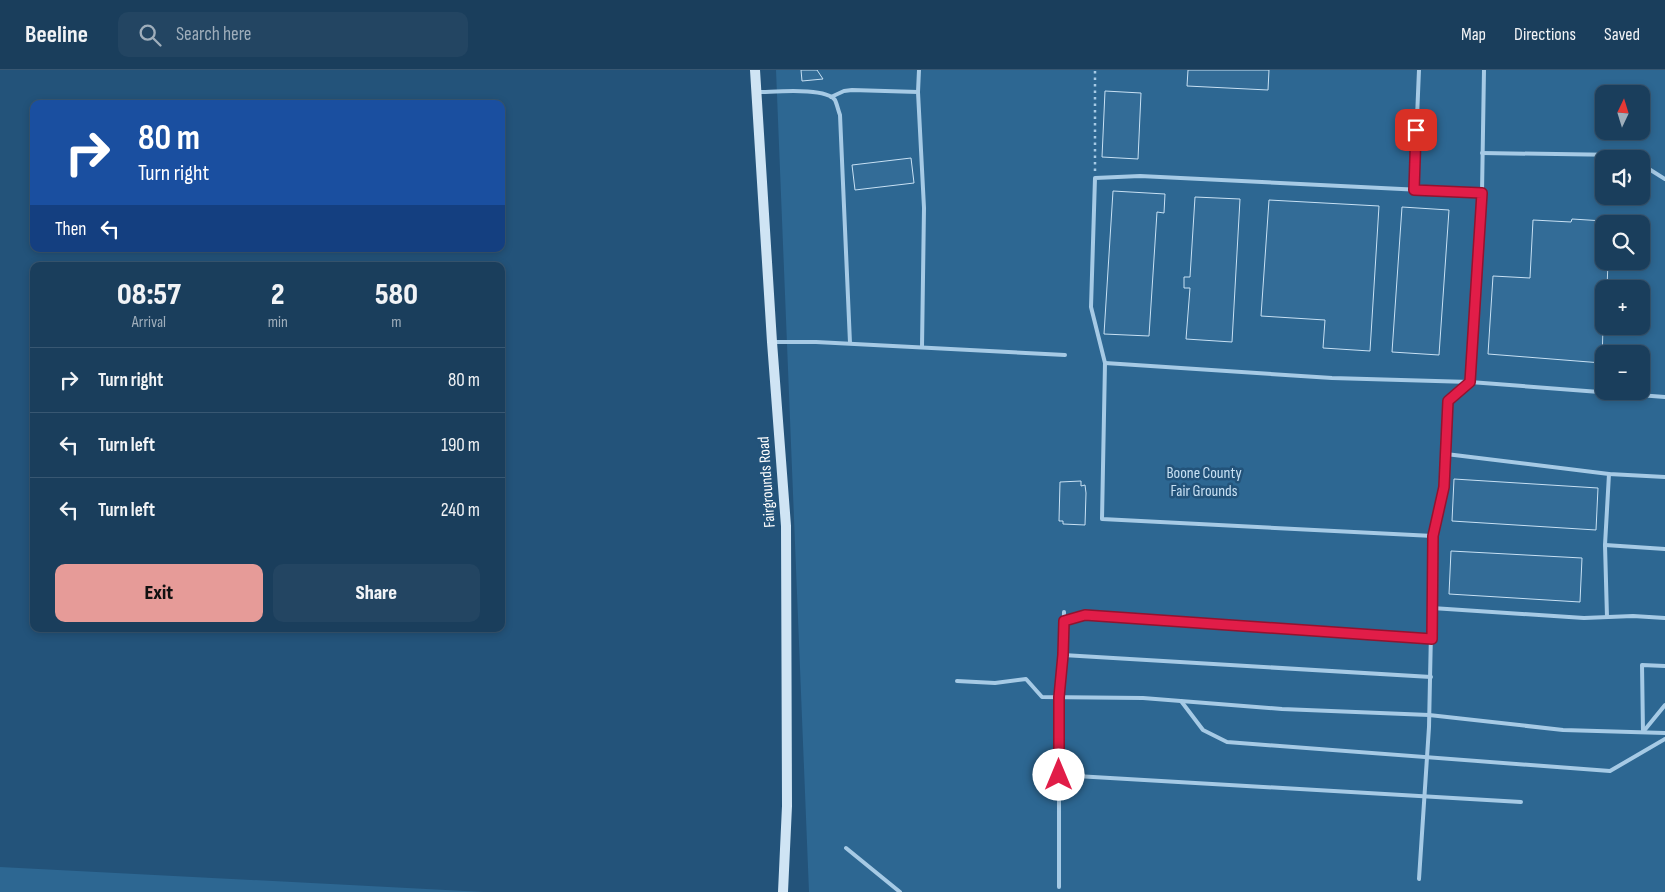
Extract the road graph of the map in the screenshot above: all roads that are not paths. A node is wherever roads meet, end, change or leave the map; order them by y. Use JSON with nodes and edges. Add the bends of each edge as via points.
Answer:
{"nodes":[{"id":1,"x":755,"y":70,"type":"edge"},
{"id":2,"x":919,"y":70,"type":"edge"},
{"id":3,"x":1419,"y":70,"type":"edge"},
{"id":4,"x":1484,"y":70,"type":"edge"},
{"id":5,"x":756,"y":92,"type":"junction"},
{"id":6,"x":918,"y":92,"type":"junction"},
{"id":7,"x":831,"y":97,"type":"junction"},
{"id":8,"x":1482,"y":153,"type":"junction"},
{"id":9,"x":1595,"y":155,"type":"edge"},
{"id":10,"x":1650,"y":170,"type":"edge"},
{"id":11,"x":1665,"y":179,"type":"edge"},
{"id":12,"x":1414,"y":190,"type":"junction"},
{"id":13,"x":1482,"y":193,"type":"junction"},
{"id":14,"x":772,"y":342,"type":"junction"},
{"id":15,"x":850,"y":344,"type":"junction"},
{"id":16,"x":922,"y":348,"type":"junction"},
{"id":17,"x":1065,"y":355,"type":"dead end"},
{"id":18,"x":1105,"y":363,"type":"junction"},
{"id":19,"x":1470,"y":382,"type":"junction"},
{"id":20,"x":1665,"y":397,"type":"edge"},
{"id":21,"x":1446,"y":454,"type":"junction"},
{"id":22,"x":1609,"y":474,"type":"junction"},
{"id":23,"x":1665,"y":477,"type":"edge"},
{"id":24,"x":1433,"y":536,"type":"junction"},
{"id":25,"x":1605,"y":545,"type":"junction"},
{"id":26,"x":1665,"y":548,"type":"edge"},
{"id":27,"x":1432,"y":608,"type":"junction"},
{"id":28,"x":1064,"y":612,"type":"dead end"},
{"id":29,"x":1607,"y":617,"type":"junction"},
{"id":30,"x":1665,"y":618,"type":"edge"},
{"id":31,"x":1064,"y":621,"type":"junction"},
{"id":32,"x":1432,"y":639,"type":"junction"},
{"id":33,"x":1063,"y":655,"type":"junction"},
{"id":34,"x":1665,"y":666,"type":"edge"},
{"id":35,"x":1431,"y":677,"type":"junction"},
{"id":36,"x":957,"y":681,"type":"dead end"},
{"id":37,"x":1059,"y":697,"type":"junction"},
{"id":38,"x":1181,"y":701,"type":"junction"},
{"id":39,"x":1665,"y":705,"type":"edge"},
{"id":40,"x":1429,"y":716,"type":"junction"},
{"id":41,"x":1643,"y":732,"type":"junction"},
{"id":42,"x":1665,"y":733,"type":"edge"},
{"id":43,"x":1665,"y":739,"type":"edge"},
{"id":44,"x":1427,"y":757,"type":"junction"},
{"id":45,"x":1059,"y":775,"type":"junction"},
{"id":46,"x":1424,"y":798,"type":"junction"},
{"id":47,"x":1521,"y":802,"type":"dead end"},
{"id":48,"x":846,"y":848,"type":"dead end"},
{"id":49,"x":1419,"y":879,"type":"dead end"},
{"id":50,"x":1059,"y":887,"type":"dead end"},
{"id":51,"x":783,"y":892,"type":"edge"},
{"id":52,"x":900,"y":892,"type":"edge"}],
"edges":[{"from":1,"to":5,"type":"main road","name":"Fairgrounds Road"},
{"from":2,"to":6,"type":"lane"},
{"from":3,"to":12,"type":"lane"},
{"from":4,"to":8,"type":"lane"},
{"from":5,"to":7,"type":"lane","via":[[817,92]]},
{"from":5,"to":14,"type":"main road","name":"Fairgrounds Road"},
{"from":6,"to":7,"type":"lane","via":[[852,90]]},
{"from":6,"to":16,"type":"lane","via":[[924,208]]},
{"from":7,"to":15,"type":"lane","via":[[840,115]]},
{"from":8,"to":9,"type":"lane"},
{"from":8,"to":13,"type":"lane"},
{"from":10,"to":11,"type":"lane"},
{"from":12,"to":13,"type":"lane"},
{"from":12,"to":18,"type":"lane","via":[[1140,176],[1095,178],[1091,306]]},
{"from":13,"to":19,"type":"lane"},
{"from":14,"to":15,"type":"lane"},
{"from":14,"to":51,"type":"main road","name":"Fairgrounds Road","via":[[786,526],[787,806]]},
{"from":15,"to":16,"type":"lane"},
{"from":16,"to":17,"type":"lane"},
{"from":18,"to":19,"type":"lane","via":[[1332,378]]},
{"from":18,"to":24,"type":"lane","via":[[1102,519]]},
{"from":19,"to":20,"type":"lane"},
{"from":19,"to":21,"type":"lane","via":[[1448,401]]},
{"from":21,"to":22,"type":"lane"},
{"from":21,"to":24,"type":"lane","via":[[1444,487]]},
{"from":22,"to":23,"type":"lane"},
{"from":22,"to":25,"type":"lane"},
{"from":24,"to":27,"type":"lane"},
{"from":25,"to":26,"type":"lane"},
{"from":25,"to":29,"type":"lane"},
{"from":27,"to":29,"type":"lane"},
{"from":27,"to":32,"type":"lane"},
{"from":28,"to":31,"type":"lane"},
{"from":29,"to":30,"type":"lane"},
{"from":31,"to":32,"type":"lane","via":[[1085,615]]},
{"from":31,"to":33,"type":"lane"},
{"from":32,"to":35,"type":"lane"},
{"from":33,"to":35,"type":"lane"},
{"from":33,"to":37,"type":"lane"},
{"from":34,"to":41,"type":"lane","via":[[1642,665]]},
{"from":35,"to":40,"type":"lane"},
{"from":36,"to":37,"type":"lane","via":[[995,683],[1026,679],[1042,697]]},
{"from":37,"to":38,"type":"lane"},
{"from":37,"to":45,"type":"lane"},
{"from":38,"to":40,"type":"lane"},
{"from":38,"to":44,"type":"lane","via":[[1203,730],[1227,742]]},
{"from":39,"to":41,"type":"lane"},
{"from":40,"to":41,"type":"lane","via":[[1563,730]]},
{"from":40,"to":44,"type":"lane"},
{"from":41,"to":42,"type":"lane"},
{"from":43,"to":44,"type":"lane","via":[[1610,771]]},
{"from":44,"to":46,"type":"lane"},
{"from":45,"to":46,"type":"lane"},
{"from":45,"to":50,"type":"lane"},
{"from":46,"to":47,"type":"lane"},
{"from":46,"to":49,"type":"lane"},
{"from":48,"to":52,"type":"lane"}]}
